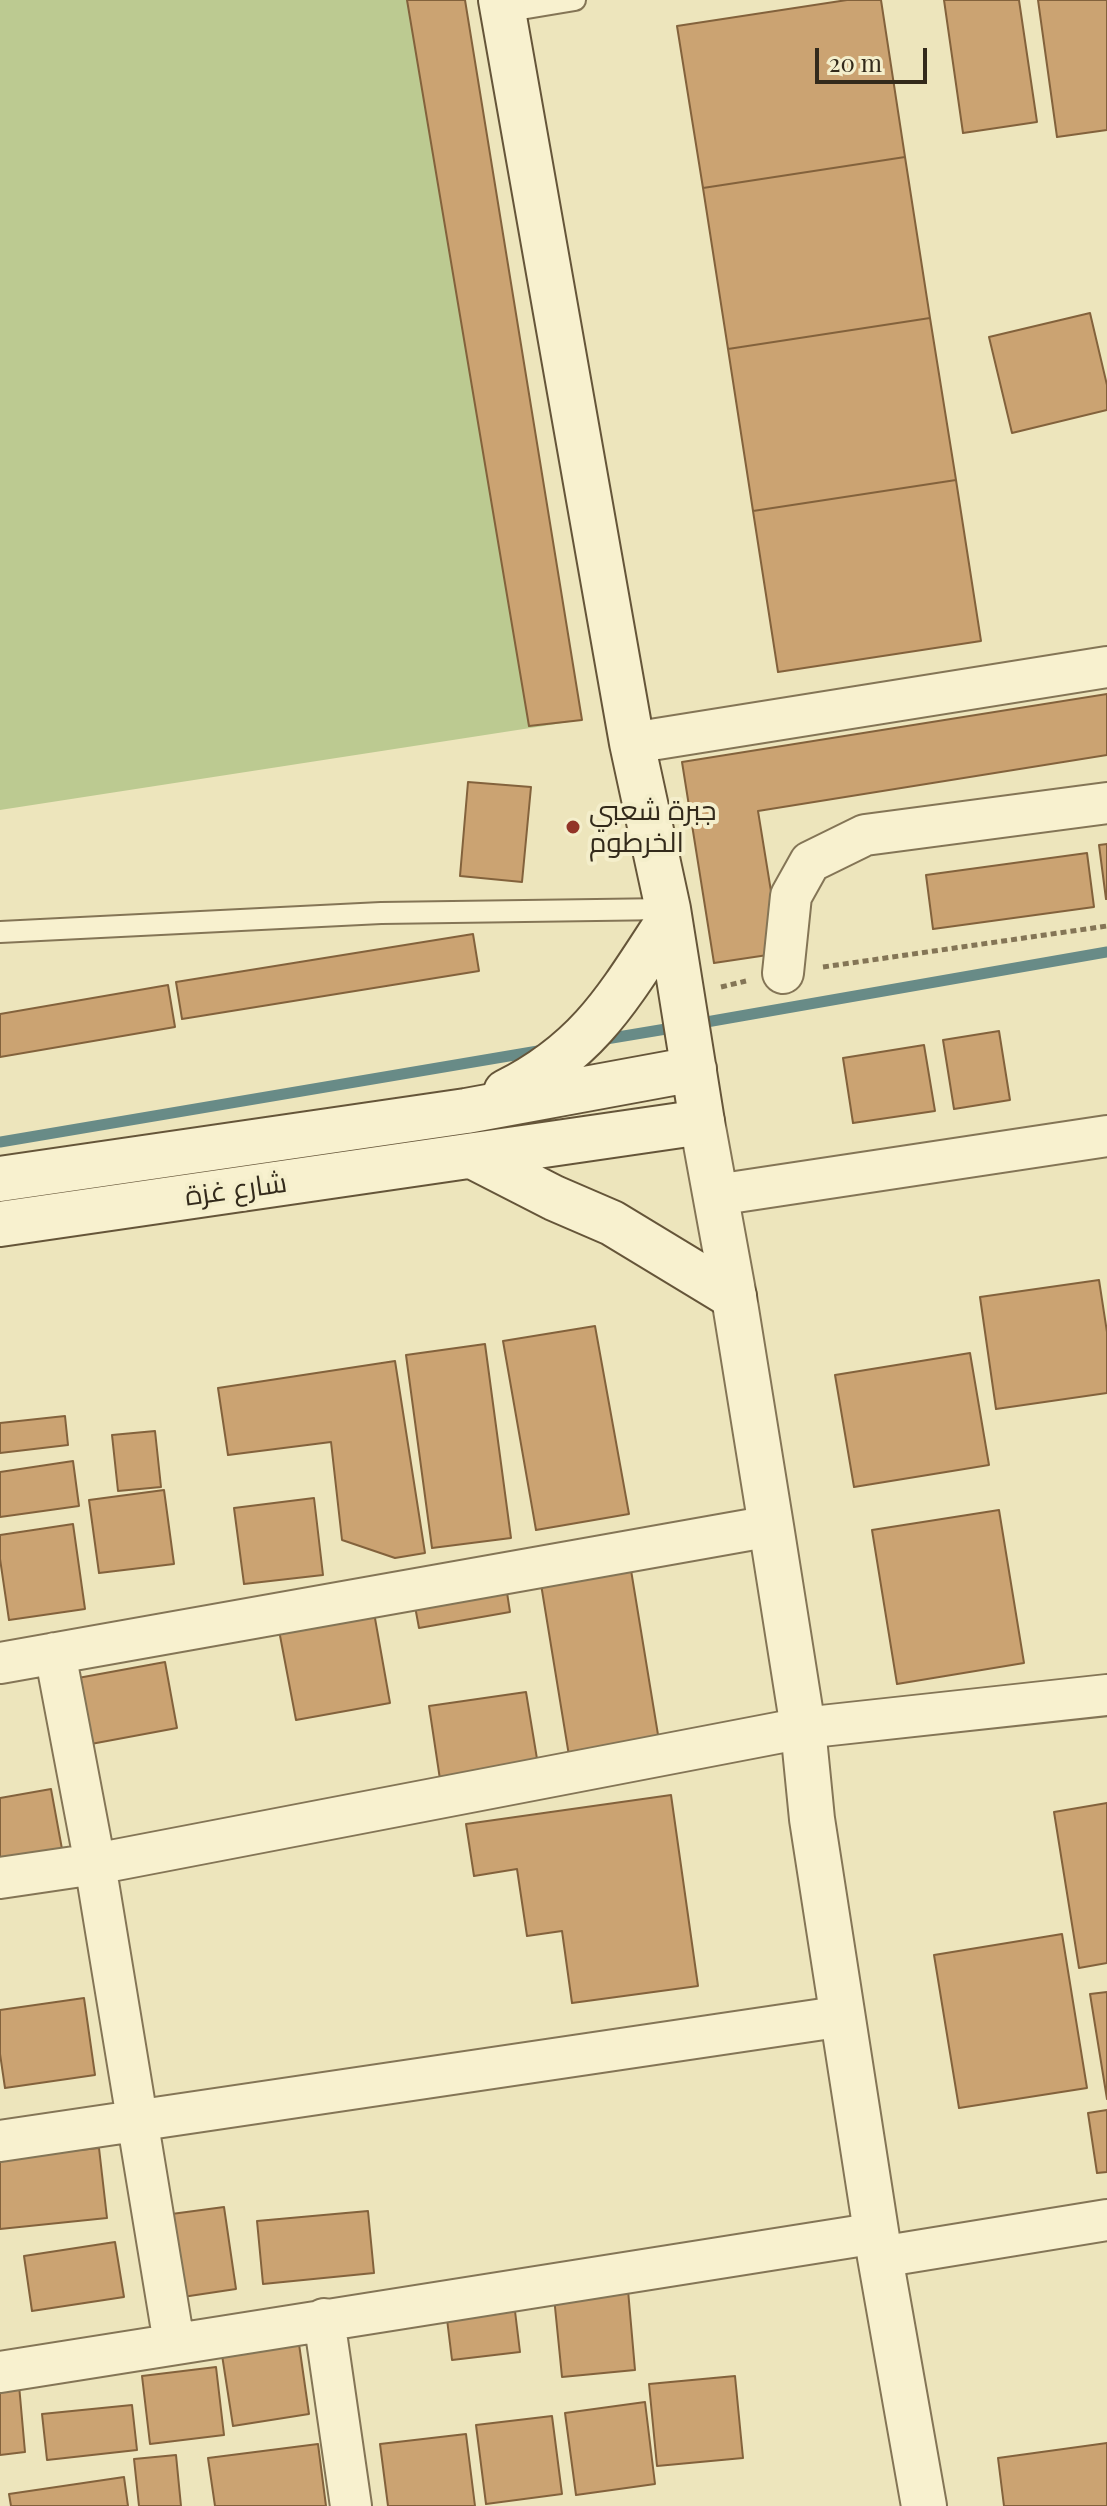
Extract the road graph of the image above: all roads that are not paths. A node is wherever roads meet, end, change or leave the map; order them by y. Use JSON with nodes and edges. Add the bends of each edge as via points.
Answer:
{"nodes":[{"id":1,"x":575,"y":0,"type":"edge"},
{"id":2,"x":502,"y":6,"type":"edge"},
{"id":3,"x":1107,"y":667,"type":"edge"},
{"id":4,"x":632,"y":743,"type":"junction"},
{"id":5,"x":1107,"y":803,"type":"edge"},
{"id":6,"x":668,"y":915,"type":"junction"},
{"id":7,"x":0,"y":932,"type":"edge"},
{"id":8,"x":783,"y":973,"type":"road end"},
{"id":9,"x":694,"y":1069,"type":"junction"},
{"id":10,"x":466,"y":1111,"type":"junction"},
{"id":11,"x":702,"y":1122,"type":"junction"},
{"id":12,"x":1107,"y":1136,"type":"edge"},
{"id":13,"x":472,"y":1156,"type":"junction"},
{"id":14,"x":0,"y":1179,"type":"edge"},
{"id":15,"x":716,"y":1195,"type":"junction"},
{"id":16,"x":0,"y":1224,"type":"edge"},
{"id":17,"x":734,"y":1297,"type":"junction"},
{"id":18,"x":771,"y":1526,"type":"junction"},
{"id":19,"x":55,"y":1653,"type":"junction"},
{"id":20,"x":0,"y":1663,"type":"edge"},
{"id":21,"x":1107,"y":1695,"type":"edge"},
{"id":22,"x":803,"y":1728,"type":"junction"},
{"id":23,"x":95,"y":1864,"type":"junction"},
{"id":24,"x":0,"y":1878,"type":"edge"},
{"id":25,"x":844,"y":2016,"type":"junction"},
{"id":26,"x":139,"y":2121,"type":"junction"},
{"id":27,"x":0,"y":2141,"type":"edge"},
{"id":28,"x":1107,"y":2220,"type":"edge"},
{"id":29,"x":879,"y":2245,"type":"junction"},
{"id":30,"x":324,"y":2319,"type":"junction"},
{"id":31,"x":174,"y":2343,"type":"junction"},
{"id":32,"x":0,"y":2372,"type":"edge"},
{"id":33,"x":351,"y":2506,"type":"edge"},
{"id":34,"x":924,"y":2506,"type":"edge"}],
"edges":[{"from":1,"to":2,"type":"lane"},
{"from":2,"to":4,"type":"main road"},
{"from":3,"to":4,"type":"street"},
{"from":4,"to":6,"type":"main road"},
{"from":5,"to":8,"type":"street","via":[[865,835],[810,862],[791,896]]},
{"from":6,"to":7,"type":"lane","via":[[381,913]]},
{"from":6,"to":9,"type":"main road"},
{"from":6,"to":10,"type":"main road","via":[[599,1023],[566,1056]]},
{"from":9,"to":10,"type":"main road","name":"شارع غزة"},
{"from":9,"to":11,"type":"main road"},
{"from":10,"to":14,"type":"main road","name":"شارع غزة"},
{"from":11,"to":13,"type":"main road","name":"شارع غزة"},
{"from":11,"to":15,"type":"main road"},
{"from":12,"to":15,"type":"street"},
{"from":13,"to":16,"type":"main road","name":"شارع غزة"},
{"from":13,"to":17,"type":"main road","via":[[612,1223]]},
{"from":15,"to":17,"type":"main road"},
{"from":17,"to":18,"type":"main road"},
{"from":18,"to":19,"type":"street"},
{"from":18,"to":22,"type":"main road"},
{"from":19,"to":20,"type":"street"},
{"from":19,"to":23,"type":"street"},
{"from":21,"to":22,"type":"street"},
{"from":22,"to":23,"type":"street"},
{"from":22,"to":25,"type":"main road"},
{"from":23,"to":24,"type":"street"},
{"from":23,"to":26,"type":"street"},
{"from":25,"to":26,"type":"street"},
{"from":25,"to":29,"type":"main road"},
{"from":26,"to":27,"type":"street"},
{"from":26,"to":31,"type":"street"},
{"from":28,"to":29,"type":"street"},
{"from":29,"to":30,"type":"street"},
{"from":29,"to":34,"type":"main road"},
{"from":30,"to":31,"type":"street"},
{"from":30,"to":33,"type":"street"},
{"from":31,"to":32,"type":"street"}]}
